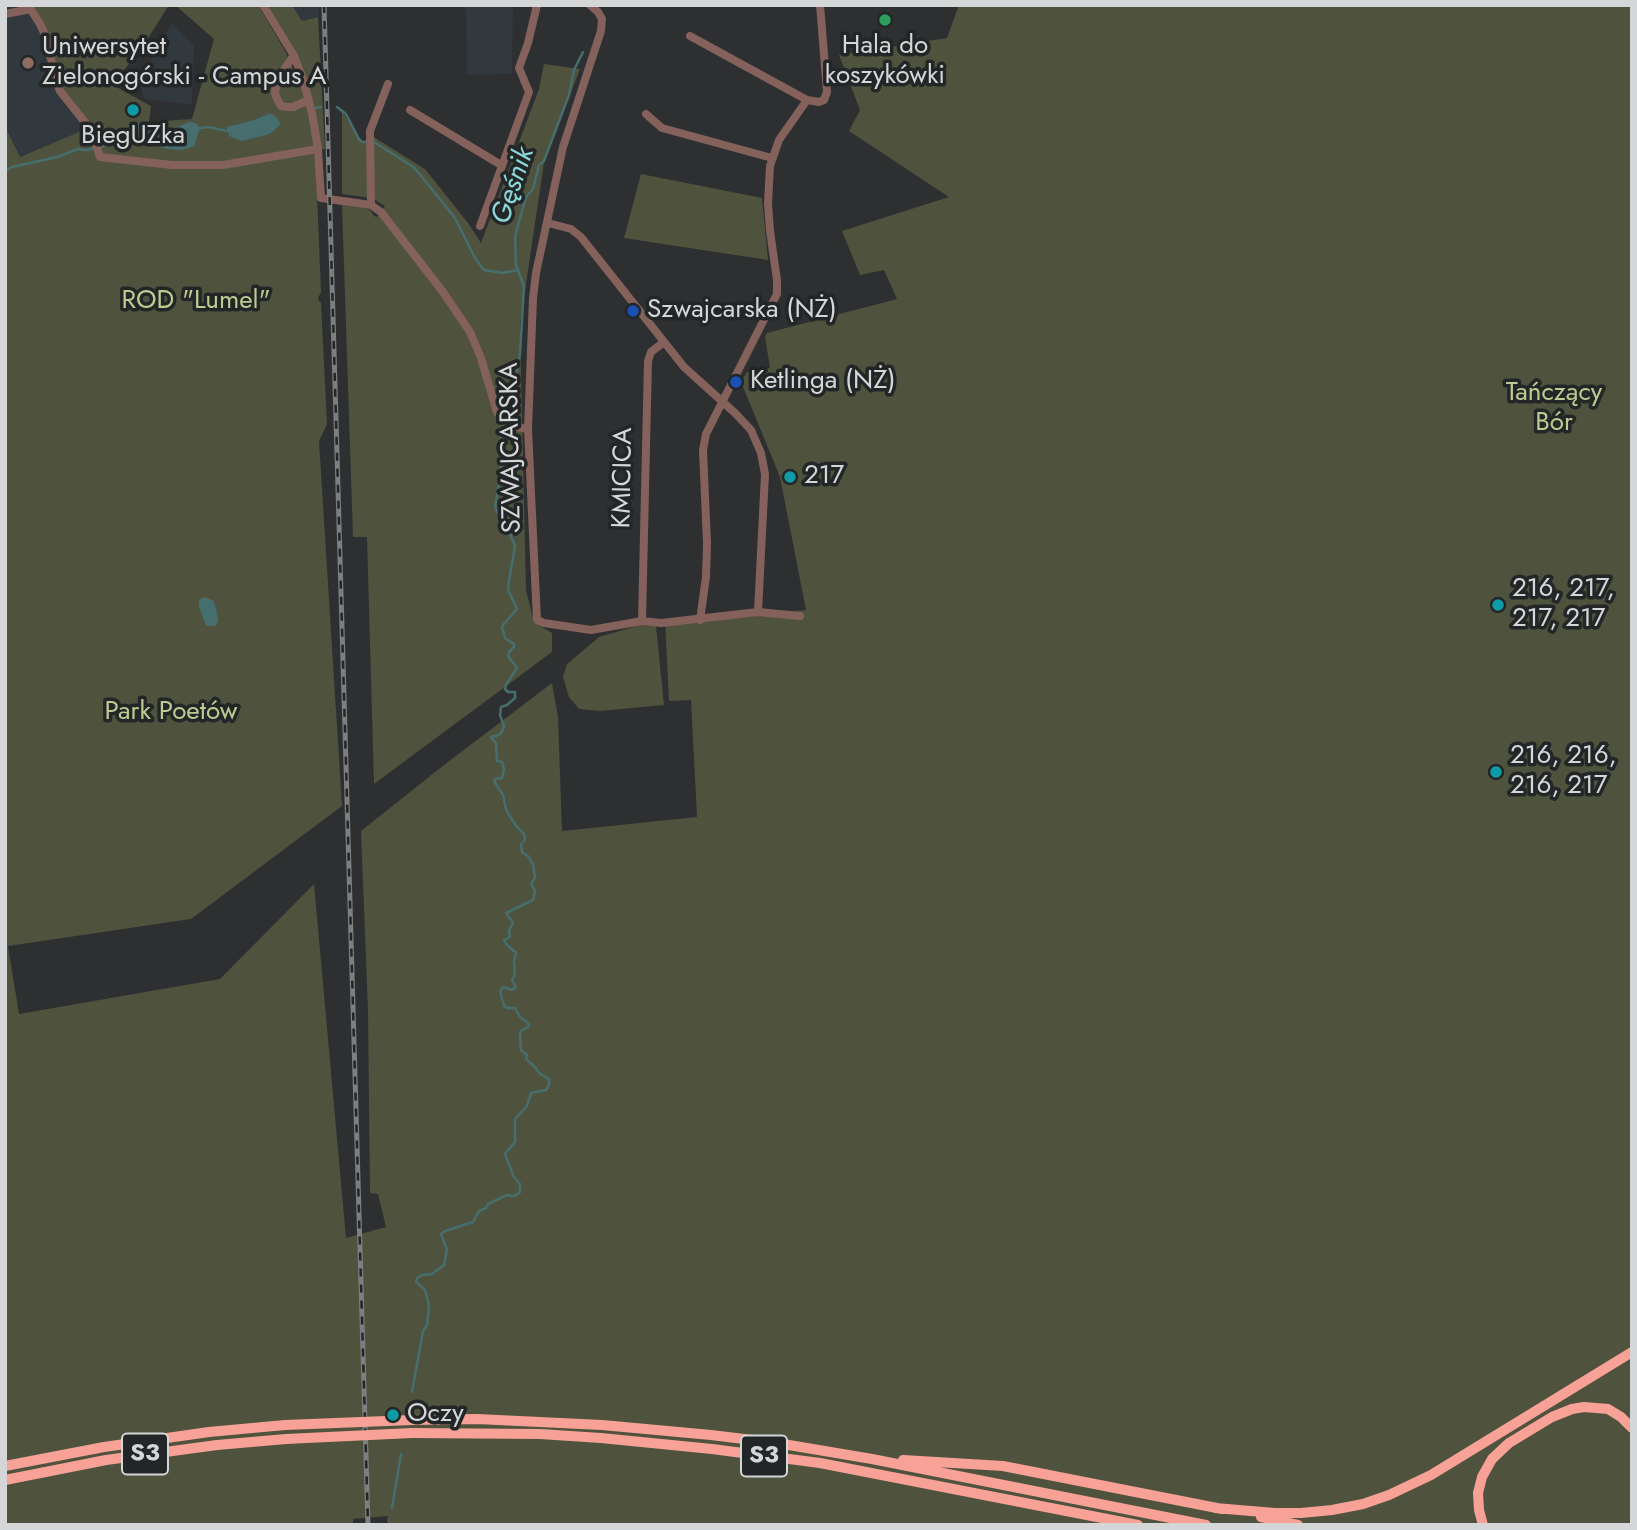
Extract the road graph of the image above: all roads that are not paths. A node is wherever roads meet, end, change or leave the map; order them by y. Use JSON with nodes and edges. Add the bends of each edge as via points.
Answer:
{"nodes":[{"id":1,"x":263,"y":5,"type":"edge"},
{"id":2,"x":537,"y":5,"type":"edge"},
{"id":3,"x":590,"y":5,"type":"edge"},
{"id":4,"x":820,"y":5,"type":"edge"},
{"id":5,"x":29,"y":7,"type":"edge"},
{"id":6,"x":5,"y":14,"type":"edge"},
{"id":7,"x":690,"y":36,"type":"dead end"},
{"id":8,"x":294,"y":55,"type":"junction"},
{"id":9,"x":388,"y":84,"type":"dead end"},
{"id":10,"x":309,"y":100,"type":"junction"},
{"id":11,"x":807,"y":100,"type":"junction"},
{"id":12,"x":410,"y":110,"type":"dead end"},
{"id":13,"x":646,"y":114,"type":"dead end"},
{"id":14,"x":318,"y":149,"type":"junction"},
{"id":15,"x":772,"y":158,"type":"junction"},
{"id":16,"x":501,"y":165,"type":"junction"},
{"id":17,"x":371,"y":205,"type":"junction"},
{"id":18,"x":548,"y":223,"type":"junction"},
{"id":19,"x":480,"y":226,"type":"dead end"},
{"id":20,"x":664,"y":342,"type":"junction"},
{"id":21,"x":722,"y":400,"type":"junction"},
{"id":22,"x":528,"y":429,"type":"junction"},
{"id":23,"x":758,"y":612,"type":"junction"},
{"id":24,"x":800,"y":616,"type":"dead end"},
{"id":25,"x":699,"y":620,"type":"junction"},
{"id":26,"x":642,"y":621,"type":"junction"},
{"id":27,"x":1632,"y":1352,"type":"edge"},
{"id":28,"x":1632,"y":1428,"type":"edge"},
{"id":29,"x":872,"y":1459,"type":"junction"},
{"id":30,"x":5,"y":1466,"type":"edge"},
{"id":31,"x":5,"y":1480,"type":"edge"},
{"id":32,"x":1215,"y":1508,"type":"junction"},
{"id":33,"x":1138,"y":1525,"type":"edge"},
{"id":34,"x":1206,"y":1525,"type":"edge"},
{"id":35,"x":1298,"y":1525,"type":"edge"},
{"id":36,"x":1483,"y":1525,"type":"edge"}],
"edges":[{"from":1,"to":8,"type":"street"},
{"from":2,"to":16,"type":"street","via":[[519,68],[529,92]]},
{"from":3,"to":18,"type":"street","name":"SZWAJCARSKA","via":[[602,19],[601,31],[563,147]]},
{"from":4,"to":11,"type":"street","via":[[827,96],[819,102]]},
{"from":5,"to":6,"type":"street"},
{"from":5,"to":14,"type":"street","via":[[46,37],[60,90],[86,122],[99,155],[172,165],[223,165]]},
{"from":7,"to":11,"type":"street"},
{"from":8,"to":10,"type":"street"},
{"from":8,"to":10,"type":"street","via":[[279,77],[275,93],[281,106]]},
{"from":9,"to":17,"type":"street","via":[[369,141]]},
{"from":10,"to":14,"type":"street"},
{"from":11,"to":15,"type":"street","via":[[779,139]]},
{"from":12,"to":16,"type":"street"},
{"from":13,"to":15,"type":"street","via":[[662,128]]},
{"from":14,"to":17,"type":"street","via":[[321,198]]},
{"from":15,"to":21,"type":"street","via":[[768,204],[777,294]]},
{"from":16,"to":19,"type":"street"},
{"from":17,"to":22,"type":"street","via":[[381,212],[470,332],[497,412],[510,426]]},
{"from":18,"to":20,"type":"street","via":[[571,229],[580,237]]},
{"from":18,"to":22,"type":"street","name":"SZWAJCARSKA","via":[[533,298]]},
{"from":20,"to":21,"type":"street","via":[[684,367]]},
{"from":20,"to":26,"type":"street","name":"KMICICA","via":[[651,352],[648,361]]},
{"from":21,"to":23,"type":"street","via":[[751,430],[765,474]]},
{"from":21,"to":25,"type":"street","via":[[703,450],[707,543]]},
{"from":22,"to":26,"type":"street","name":"SZWAJCARSKA","via":[[537,620],[591,630]]},
{"from":23,"to":24,"type":"street","name":"SZWAJCARSKA"},
{"from":23,"to":25,"type":"street","name":"SZWAJCARSKA"},
{"from":25,"to":26,"type":"street","name":"SZWAJCARSKA"},
{"from":27,"to":32,"type":"highway","via":[[1390,1495],[1301,1513]]},
{"from":28,"to":36,"type":"highway","via":[[1608,1409],[1584,1407],[1552,1417],[1509,1443],[1482,1477],[1478,1493]]},
{"from":29,"to":30,"type":"highway","number":"S3","bridge":true,"via":[[764,1441],[620,1426],[412,1420],[209,1432]]},
{"from":29,"to":32,"type":"highway","via":[[1003,1466]]},
{"from":29,"to":34,"type":"highway","number":"S3"},
{"from":31,"to":33,"type":"highway","number":"S3","bridge":true,"via":[[106,1460],[286,1439],[412,1433],[540,1434],[712,1449],[846,1468]]},
{"from":32,"to":35,"type":"highway"}]}
